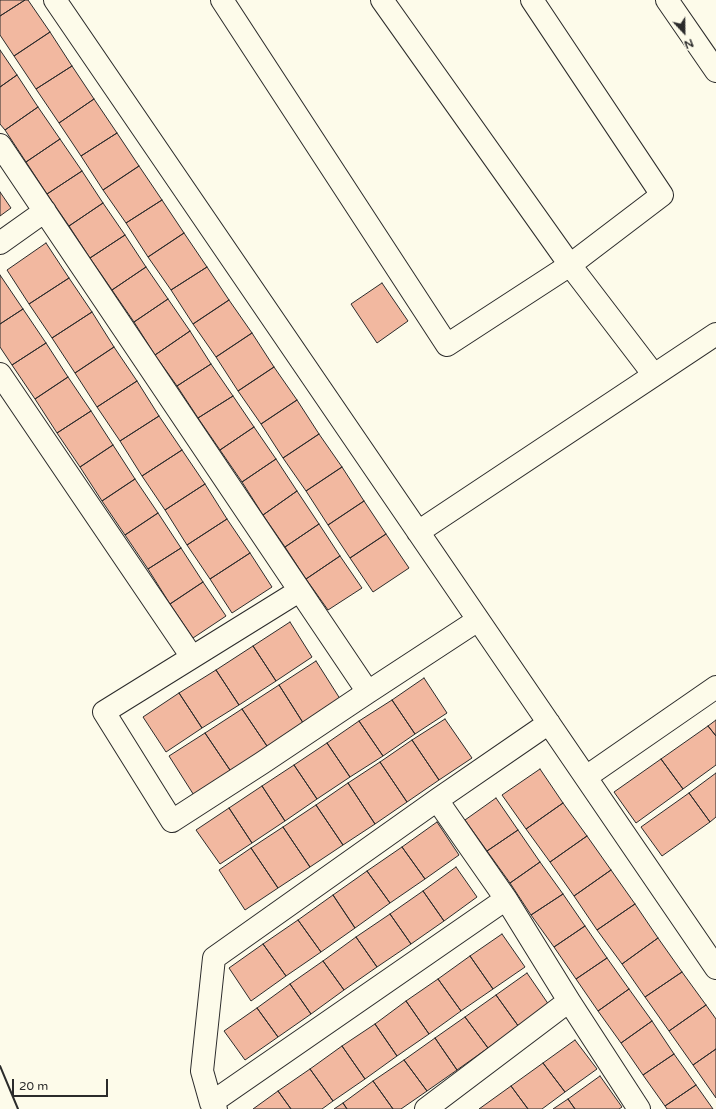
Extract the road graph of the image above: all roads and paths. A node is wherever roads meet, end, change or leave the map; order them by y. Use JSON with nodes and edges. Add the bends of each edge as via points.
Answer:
{"nodes":[{"id":1,"x":55,"y":0,"type":"edge"},
{"id":2,"x":222,"y":0,"type":"edge"},
{"id":3,"x":382,"y":0,"type":"edge"},
{"id":4,"x":532,"y":0,"type":"edge"},
{"id":5,"x":667,"y":0,"type":"edge"},
{"id":6,"x":716,"y":72,"type":"edge"},
{"id":7,"x":0,"y":145,"type":"edge"},
{"id":8,"x":45,"y":211,"type":"junction"},
{"id":9,"x":0,"y":243,"type":"edge"},
{"id":10,"x":570,"y":265,"type":"junction"},
{"id":11,"x":716,"y":334,"type":"edge"},
{"id":12,"x":0,"y":374,"type":"edge"},
{"id":13,"x":654,"y":375,"type":"junction"},
{"id":14,"x":418,"y":532,"type":"junction"},
{"id":15,"x":299,"y":591,"type":"junction"},
{"id":16,"x":478,"y":620,"type":"junction"},
{"id":17,"x":192,"y":657,"type":"junction"},
{"id":18,"x":716,"y":687,"type":"edge"},
{"id":19,"x":368,"y":692,"type":"junction"},
{"id":20,"x":549,"y":723,"type":"junction"},
{"id":21,"x":586,"y":777,"type":"junction"},
{"id":22,"x":437,"y":800,"type":"junction"},
{"id":23,"x":506,"y":899,"type":"junction"},
{"id":24,"x":716,"y":968,"type":"edge"},
{"id":25,"x":569,"y":1001,"type":"junction"},
{"id":26,"x":214,"y":1106,"type":"edge"},
{"id":27,"x":426,"y":1109,"type":"edge"},
{"id":28,"x":639,"y":1109,"type":"edge"}],
"edges":[{"from":1,"to":14,"type":"street"},
{"from":2,"to":10,"type":"street","via":[[447,345]]},
{"from":3,"to":10,"type":"street"},
{"from":4,"to":10,"type":"street","via":[[662,195]]},
{"from":5,"to":6,"type":"street"},
{"from":7,"to":8,"type":"street"},
{"from":8,"to":9,"type":"street"},
{"from":8,"to":15,"type":"street"},
{"from":10,"to":13,"type":"street"},
{"from":11,"to":13,"type":"street"},
{"from":12,"to":17,"type":"street"},
{"from":13,"to":14,"type":"street"},
{"from":14,"to":16,"type":"street"},
{"from":15,"to":17,"type":"street"},
{"from":15,"to":19,"type":"street"},
{"from":16,"to":19,"type":"street"},
{"from":16,"to":20,"type":"street"},
{"from":17,"to":19,"type":"street","via":[[104,712],[172,820]]},
{"from":18,"to":21,"type":"street"},
{"from":20,"to":21,"type":"street"},
{"from":20,"to":22,"type":"street"},
{"from":21,"to":24,"type":"street"},
{"from":22,"to":23,"type":"street"},
{"from":22,"to":26,"type":"street","via":[[214,958],[202,1071]]},
{"from":23,"to":25,"type":"street"},
{"from":23,"to":26,"type":"street"},
{"from":25,"to":27,"type":"street"},
{"from":25,"to":28,"type":"street"}]}
